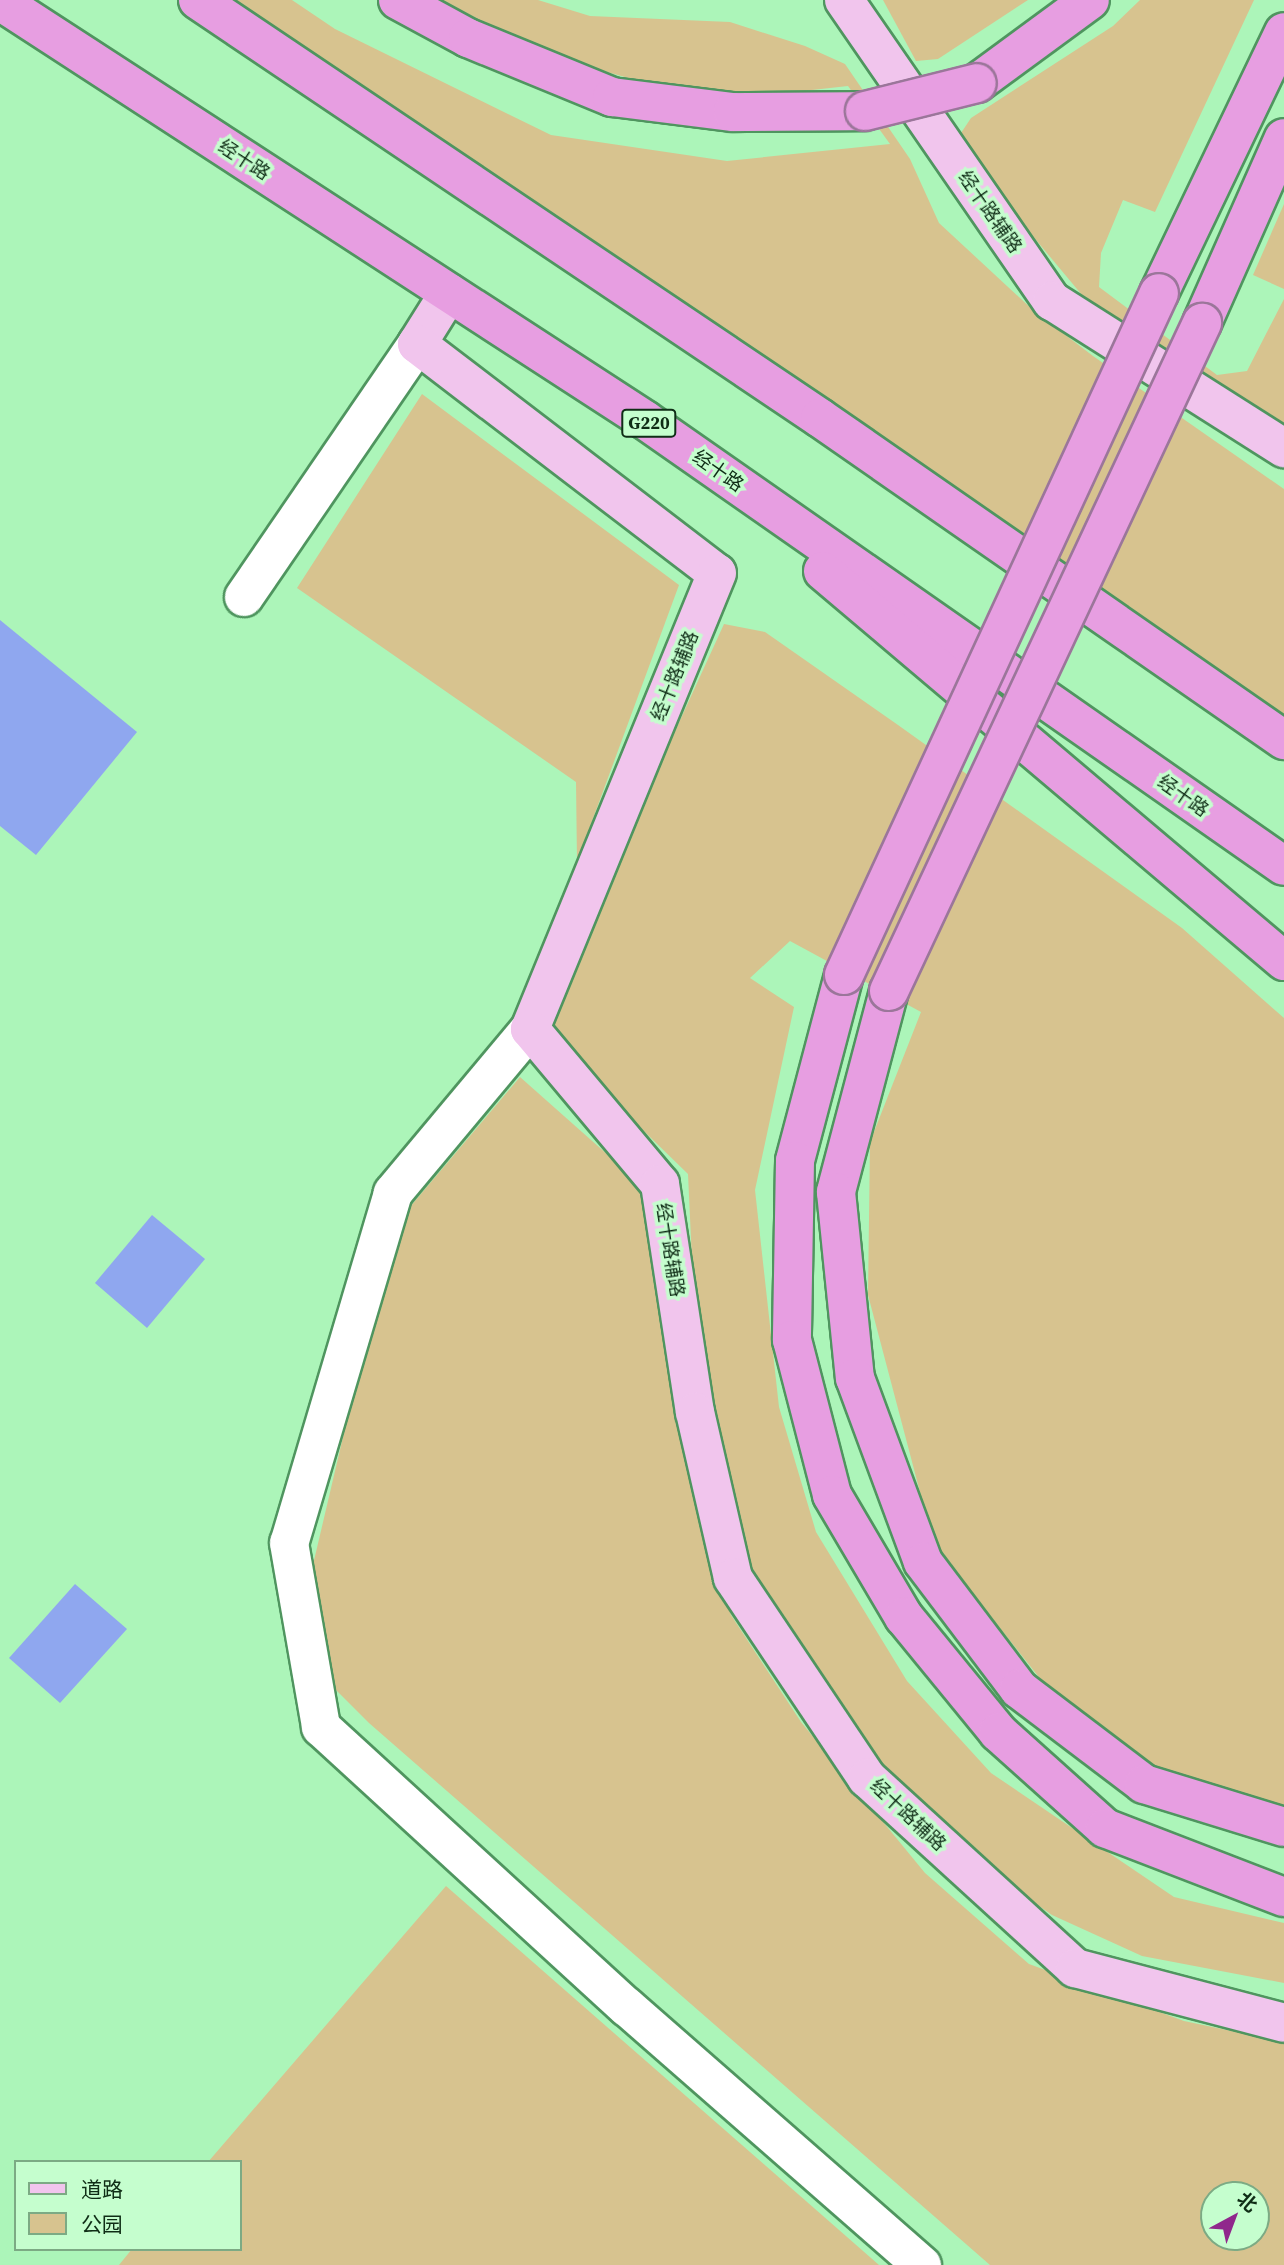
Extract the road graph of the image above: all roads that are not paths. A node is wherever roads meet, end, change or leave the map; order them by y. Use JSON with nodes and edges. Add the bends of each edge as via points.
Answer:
{"nodes":[{"id":1,"x":198,"y":0,"type":"edge"},
{"id":2,"x":398,"y":0,"type":"edge"},
{"id":3,"x":844,"y":0,"type":"edge"},
{"id":4,"x":1090,"y":0,"type":"edge"},
{"id":5,"x":0,"y":1,"type":"edge"},
{"id":6,"x":1284,"y":32,"type":"edge"},
{"id":7,"x":1284,"y":138,"type":"edge"},
{"id":8,"x":449,"y":293,"type":"junction"},
{"id":9,"x":417,"y":344,"type":"junction"},
{"id":10,"x":645,"y":420,"type":"junction"},
{"id":11,"x":1284,"y":448,"type":"edge"},
{"id":12,"x":244,"y":597,"type":"dead end"},
{"id":13,"x":1284,"y":740,"type":"edge"},
{"id":14,"x":1284,"y":866,"type":"edge"},
{"id":15,"x":1284,"y":961,"type":"edge"},
{"id":16,"x":530,"y":1029,"type":"junction"},
{"id":17,"x":1284,"y":1827,"type":"edge"},
{"id":18,"x":1284,"y":1897,"type":"edge"},
{"id":19,"x":1284,"y":2023,"type":"edge"},
{"id":20,"x":922,"y":2265,"type":"edge"}],
"edges":[{"from":1,"to":13,"type":"highway","via":[[808,411]]},
{"from":2,"to":4,"type":"highway","bridge":true,"via":[[468,38],[612,97],[733,112],[865,111],[977,83]]},
{"from":3,"to":11,"type":"main road","name":"经十路辅路","via":[[1052,300]]},
{"from":5,"to":8,"type":"highway","name":"经十路","number":"G220"},
{"from":6,"to":18,"type":"highway","bridge":true,"via":[[844,975],[795,1161],[792,1340],[832,1495],[904,1617],[998,1731],[1105,1828]]},
{"from":7,"to":17,"type":"highway","bridge":true,"via":[[889,991],[836,1192],[855,1378],[923,1562],[1019,1689],[1144,1784]]},
{"from":8,"to":9,"type":"main road"},
{"from":8,"to":10,"type":"highway","name":"经十路","number":"G220"},
{"from":9,"to":12,"type":"street"},
{"from":9,"to":16,"type":"main road","name":"经十路辅路","via":[[717,573]]},
{"from":10,"to":14,"type":"highway","name":"经十路","number":"G220"},
{"from":10,"to":15,"type":"highway"},
{"from":16,"to":19,"type":"main road","name":"经十路辅路","via":[[660,1184],[695,1412],[733,1577],[867,1777],[1075,1968]]},
{"from":16,"to":20,"type":"street","via":[[393,1193],[289,1543],[321,1727],[627,2007]]}]}
